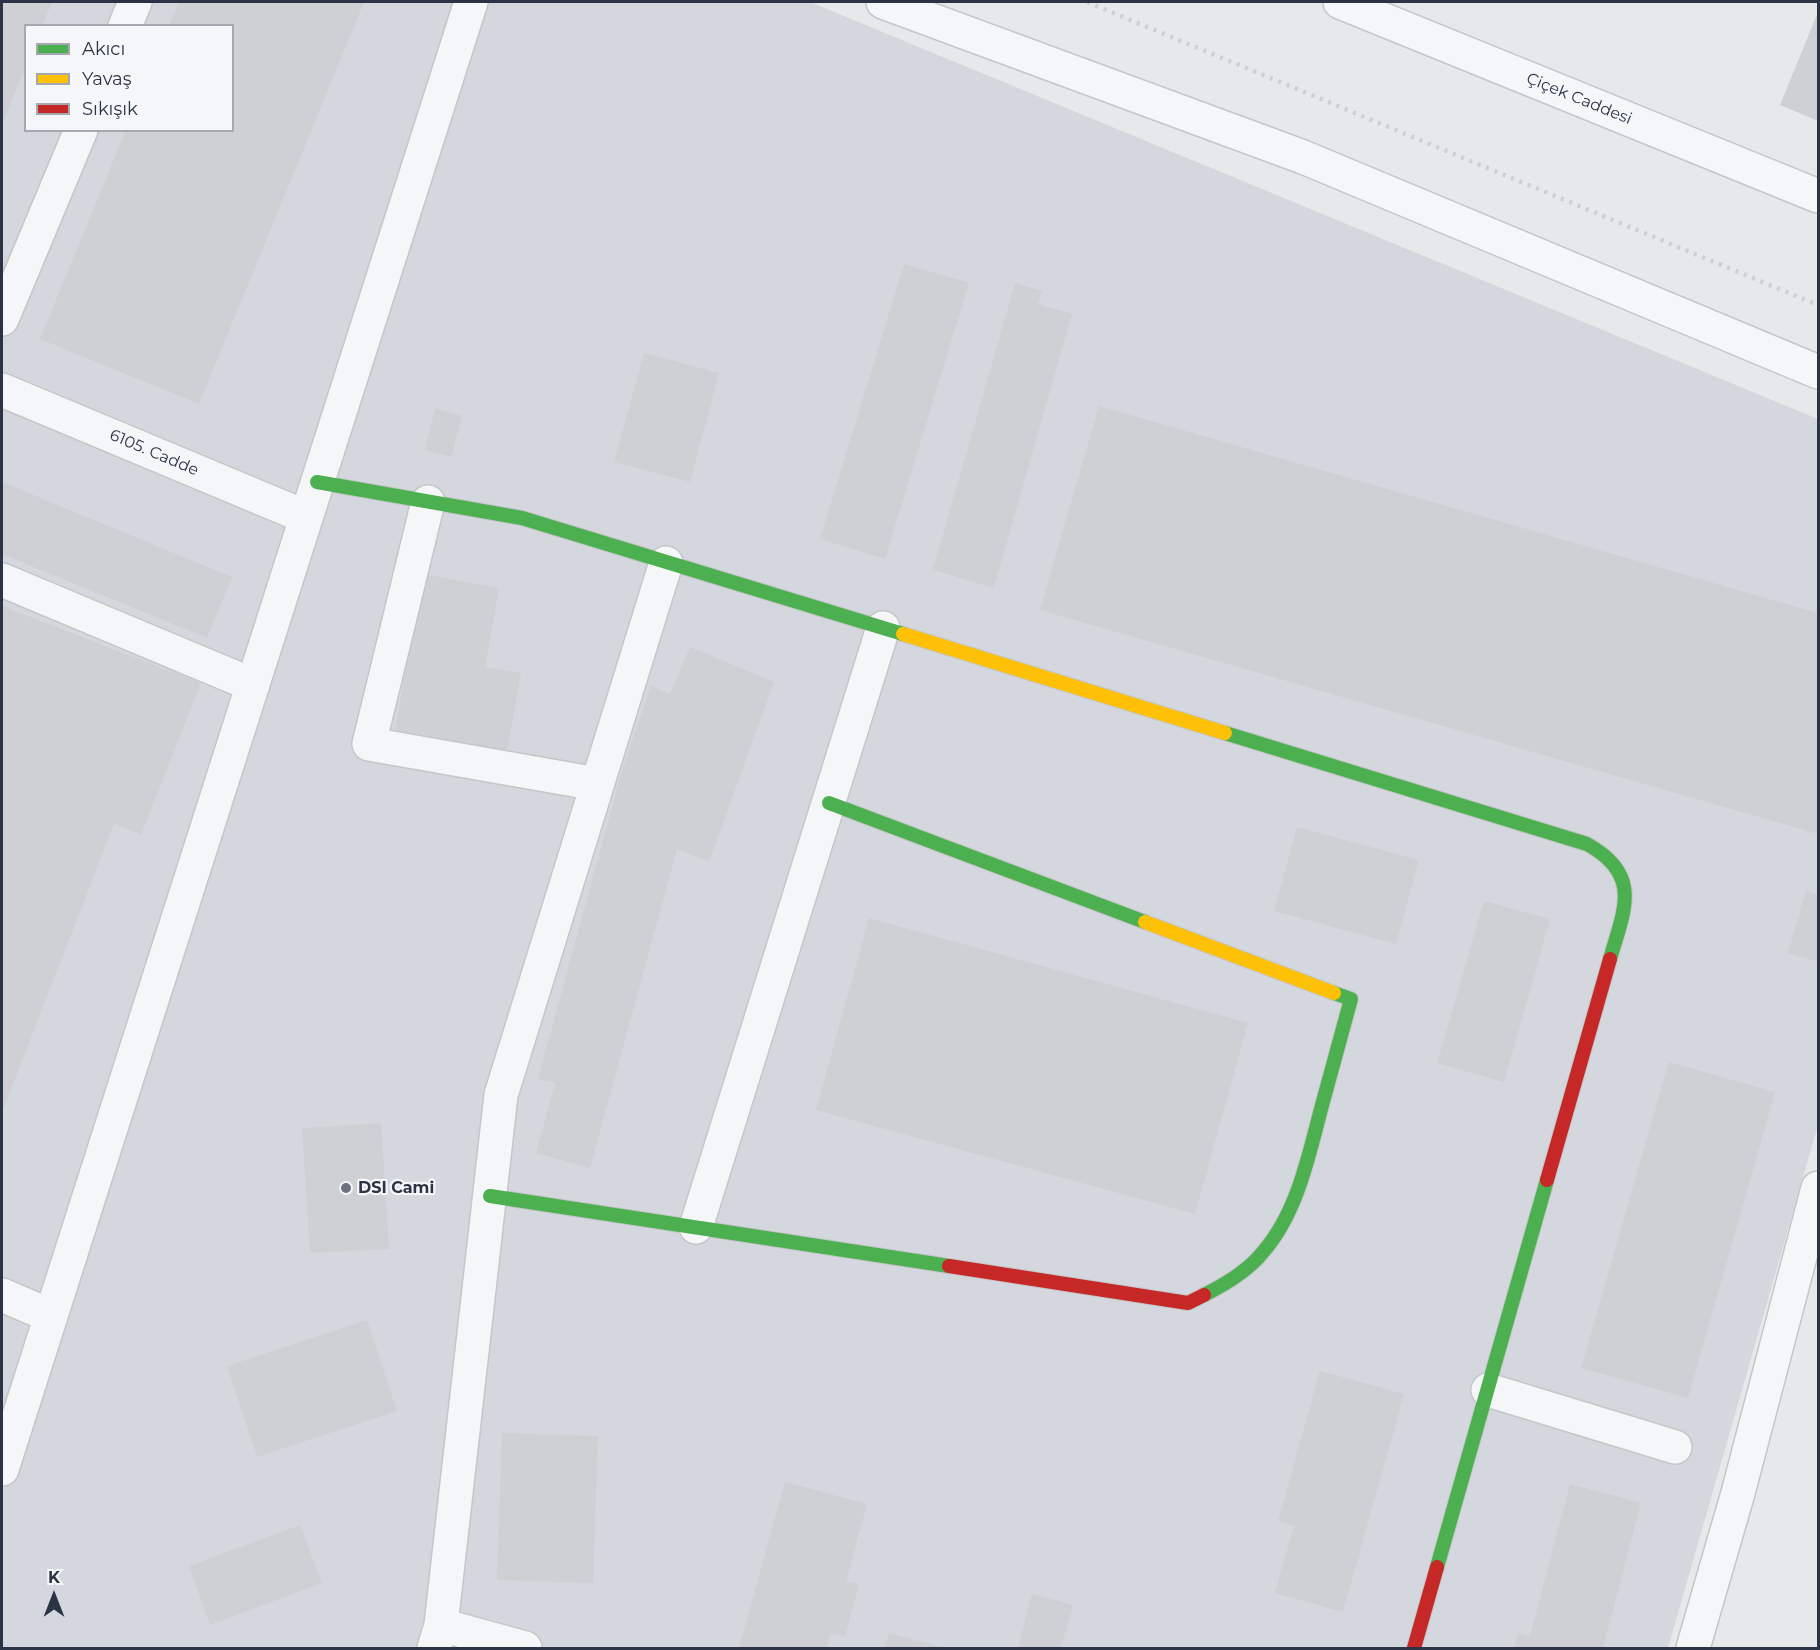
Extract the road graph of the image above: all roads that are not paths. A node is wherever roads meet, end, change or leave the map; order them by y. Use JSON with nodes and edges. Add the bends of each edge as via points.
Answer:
{"nodes":[{"id":1,"x":135,"y":2,"type":"edge"},
{"id":2,"x":471,"y":2,"type":"edge"},
{"id":3,"x":883,"y":2,"type":"edge"},
{"id":4,"x":1340,"y":2,"type":"edge"},
{"id":5,"x":126,"y":24,"type":"edge"},
{"id":6,"x":80,"y":132,"type":"edge"},
{"id":7,"x":1818,"y":196,"type":"edge"},
{"id":8,"x":2,"y":319,"type":"edge"},
{"id":9,"x":1818,"y":372,"type":"edge"},
{"id":10,"x":2,"y":390,"type":"edge"},
{"id":11,"x":317,"y":482,"type":"junction"},
{"id":12,"x":428,"y":502,"type":"junction"},
{"id":13,"x":306,"y":517,"type":"junction"},
{"id":14,"x":666,"y":563,"type":"junction"},
{"id":15,"x":2,"y":580,"type":"edge"},
{"id":16,"x":882,"y":628,"type":"junction"},
{"id":17,"x":253,"y":685,"type":"junction"},
{"id":18,"x":597,"y":784,"type":"junction"},
{"id":19,"x":829,"y":803,"type":"junction"},
{"id":20,"x":1818,"y":1188,"type":"edge"},
{"id":21,"x":490,"y":1196,"type":"junction"},
{"id":22,"x":696,"y":1227,"type":"junction"},
{"id":23,"x":2,"y":1295,"type":"edge"},
{"id":24,"x":51,"y":1316,"type":"junction"},
{"id":25,"x":1488,"y":1390,"type":"junction"},
{"id":26,"x":1675,"y":1447,"type":"dead end"},
{"id":27,"x":2,"y":1469,"type":"edge"},
{"id":28,"x":438,"y":1637,"type":"edge"},
{"id":29,"x":525,"y":1648,"type":"edge"},
{"id":30,"x":1414,"y":1648,"type":"edge"},
{"id":31,"x":1693,"y":1648,"type":"edge"}],
"edges":[{"from":1,"to":5,"type":"street"},
{"from":2,"to":11,"type":"street"},
{"from":3,"to":9,"type":"street","via":[[1303,156]]},
{"from":4,"to":7,"type":"street","name":"Çiçek Caddesi"},
{"from":6,"to":8,"type":"street"},
{"from":10,"to":13,"type":"street","name":"6105. Cadde"},
{"from":11,"to":12,"type":"street"},
{"from":11,"to":13,"type":"street"},
{"from":12,"to":14,"type":"street","via":[[522,518]]},
{"from":12,"to":18,"type":"street","via":[[369,744]]},
{"from":13,"to":17,"type":"street"},
{"from":14,"to":16,"type":"street"},
{"from":14,"to":18,"type":"street"},
{"from":15,"to":17,"type":"street"},
{"from":16,"to":19,"type":"street"},
{"from":16,"to":25,"type":"street","via":[[1587,844],[1610,859],[1623,881],[1626,903]]},
{"from":17,"to":24,"type":"street"},
{"from":18,"to":21,"type":"street","via":[[501,1095]]},
{"from":19,"to":22,"type":"street"},
{"from":19,"to":22,"type":"street","via":[[1351,999],[1294,1201],[1273,1241],[1258,1258],[1238,1277],[1188,1303]]},
{"from":20,"to":31,"type":"street"},
{"from":21,"to":22,"type":"street"},
{"from":21,"to":28,"type":"street"},
{"from":23,"to":24,"type":"street"},
{"from":24,"to":27,"type":"street"},
{"from":25,"to":26,"type":"street"},
{"from":25,"to":30,"type":"street"},
{"from":28,"to":29,"type":"street"}]}
